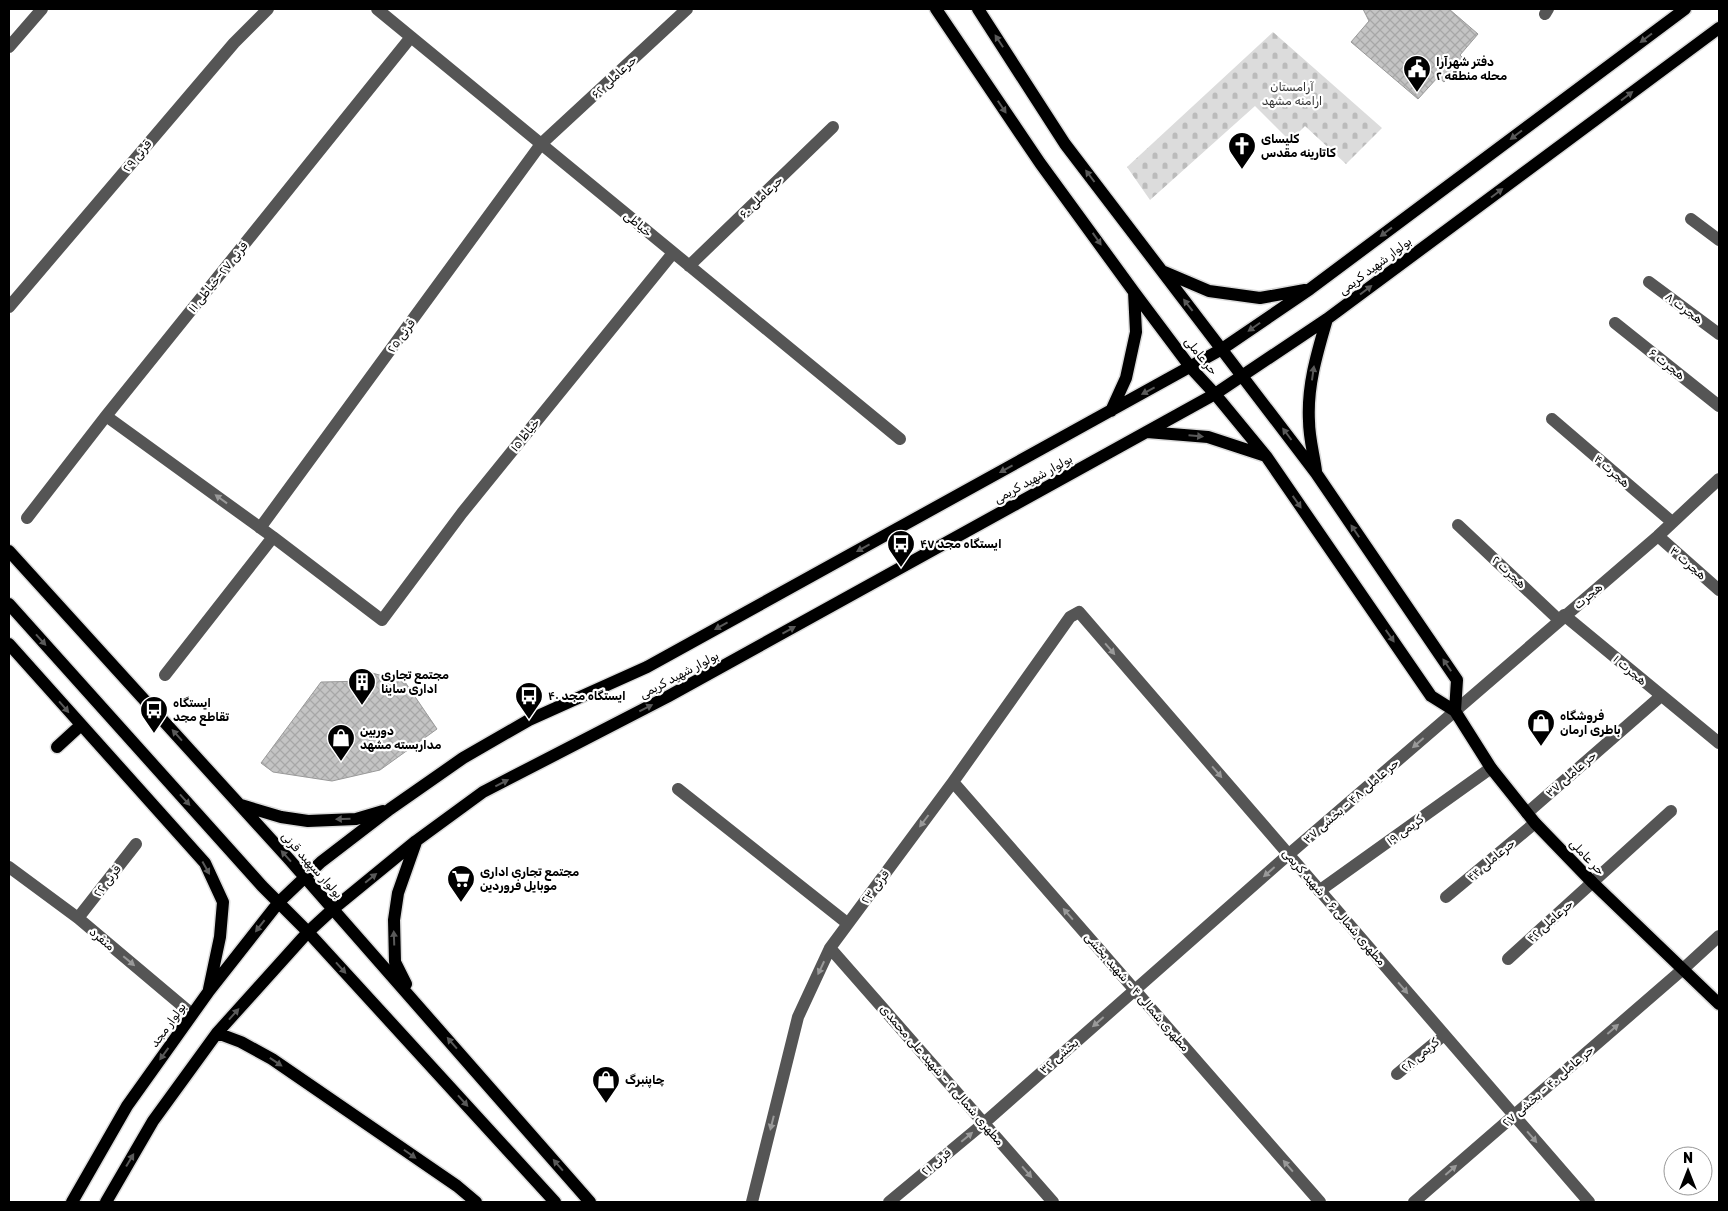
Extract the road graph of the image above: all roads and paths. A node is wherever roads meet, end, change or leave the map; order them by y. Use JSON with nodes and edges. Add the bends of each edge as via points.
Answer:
{"nodes":[{"id":1,"x":42,"y":9,"type":"edge"},
{"id":2,"x":268,"y":9,"type":"edge"},
{"id":3,"x":377,"y":9,"type":"edge"},
{"id":4,"x":936,"y":9,"type":"edge"},
{"id":5,"x":1685,"y":9,"type":"edge"},
{"id":6,"x":683,"y":10,"type":"edge"},
{"id":7,"x":982,"y":10,"type":"edge"},
{"id":8,"x":1719,"y":28,"type":"edge"},
{"id":9,"x":411,"y":37,"type":"junction"},
{"id":10,"x":9,"y":47,"type":"edge"},
{"id":11,"x":834,"y":127,"type":"dead end"},
{"id":12,"x":541,"y":144,"type":"junction"},
{"id":13,"x":1691,"y":219,"type":"dead end"},
{"id":14,"x":1719,"y":240,"type":"edge"},
{"id":15,"x":673,"y":253,"type":"junction"},
{"id":16,"x":689,"y":266,"type":"junction"},
{"id":17,"x":1162,"y":271,"type":"junction"},
{"id":18,"x":1649,"y":282,"type":"dead end"},
{"id":19,"x":1310,"y":289,"type":"junction"},
{"id":20,"x":1134,"y":292,"type":"junction"},
{"id":21,"x":9,"y":307,"type":"edge"},
{"id":22,"x":1327,"y":319,"type":"junction"},
{"id":23,"x":1615,"y":323,"type":"dead end"},
{"id":24,"x":1719,"y":334,"type":"edge"},
{"id":25,"x":1222,"y":349,"type":"junction"},
{"id":26,"x":1191,"y":368,"type":"junction"},
{"id":27,"x":1243,"y":376,"type":"junction"},
{"id":28,"x":1215,"y":394,"type":"junction"},
{"id":29,"x":1719,"y":406,"type":"edge"},
{"id":30,"x":1111,"y":411,"type":"junction"},
{"id":31,"x":106,"y":416,"type":"junction"},
{"id":32,"x":1552,"y":419,"type":"dead end"},
{"id":33,"x":1147,"y":432,"type":"junction"},
{"id":34,"x":900,"y":439,"type":"dead end"},
{"id":35,"x":1266,"y":456,"type":"junction"},
{"id":36,"x":1316,"y":473,"type":"junction"},
{"id":37,"x":1719,"y":479,"type":"edge"},
{"id":38,"x":27,"y":518,"type":"dead end"},
{"id":39,"x":1672,"y":522,"type":"junction"},
{"id":40,"x":1458,"y":525,"type":"dead end"},
{"id":41,"x":260,"y":528,"type":"junction"},
{"id":42,"x":1658,"y":536,"type":"junction"},
{"id":43,"x":273,"y":537,"type":"junction"},
{"id":44,"x":9,"y":551,"type":"edge"},
{"id":45,"x":1719,"y":590,"type":"edge"},
{"id":46,"x":9,"y":604,"type":"edge"},
{"id":47,"x":1078,"y":612,"type":"joint"},
{"id":48,"x":1562,"y":618,"type":"junction"},
{"id":49,"x":9,"y":644,"type":"edge"},
{"id":50,"x":166,"y":675,"type":"dead end"},
{"id":51,"x":1661,"y":696,"type":"junction"},
{"id":52,"x":1455,"y":711,"type":"junction"},
{"id":53,"x":80,"y":725,"type":"junction"},
{"id":54,"x":1719,"y":743,"type":"edge"},
{"id":55,"x":57,"y":746,"type":"dead end"},
{"id":56,"x":1491,"y":768,"type":"junction"},
{"id":57,"x":953,"y":782,"type":"junction"},
{"id":58,"x":678,"y":789,"type":"dead end"},
{"id":59,"x":241,"y":805,"type":"junction"},
{"id":60,"x":390,"y":809,"type":"junction"},
{"id":61,"x":1671,"y":811,"type":"dead end"},
{"id":62,"x":1527,"y":813,"type":"junction"},
{"id":63,"x":1535,"y":823,"type":"junction"},
{"id":64,"x":416,"y":841,"type":"junction"},
{"id":65,"x":136,"y":844,"type":"dead end"},
{"id":66,"x":1288,"y":855,"type":"junction"},
{"id":67,"x":9,"y":867,"type":"edge"},
{"id":68,"x":305,"y":877,"type":"junction"},
{"id":69,"x":1593,"y":883,"type":"junction"},
{"id":70,"x":1319,"y":891,"type":"junction"},
{"id":71,"x":1446,"y":897,"type":"dead end"},
{"id":72,"x":279,"y":902,"type":"junction"},
{"id":73,"x":333,"y":909,"type":"junction"},
{"id":74,"x":78,"y":918,"type":"junction"},
{"id":75,"x":847,"y":923,"type":"junction"},
{"id":76,"x":308,"y":932,"type":"junction"},
{"id":77,"x":1719,"y":936,"type":"edge"},
{"id":78,"x":830,"y":948,"type":"junction"},
{"id":79,"x":1508,"y":959,"type":"dead end"},
{"id":80,"x":1682,"y":970,"type":"junction"},
{"id":81,"x":1134,"y":990,"type":"junction"},
{"id":82,"x":209,"y":992,"type":"junction"},
{"id":83,"x":414,"y":1000,"type":"junction"},
{"id":84,"x":1719,"y":1004,"type":"edge"},
{"id":85,"x":192,"y":1014,"type":"junction"},
{"id":86,"x":217,"y":1033,"type":"junction"},
{"id":87,"x":1444,"y":1035,"type":"junction"},
{"id":88,"x":1397,"y":1074,"type":"dead end"},
{"id":89,"x":1514,"y":1116,"type":"junction"},
{"id":90,"x":984,"y":1123,"type":"junction"},
{"id":91,"x":1585,"y":1201,"type":"edge"},
{"id":92,"x":72,"y":1202,"type":"edge"},
{"id":93,"x":106,"y":1202,"type":"edge"},
{"id":94,"x":476,"y":1202,"type":"edge"},
{"id":95,"x":555,"y":1202,"type":"edge"},
{"id":96,"x":590,"y":1202,"type":"edge"},
{"id":97,"x":752,"y":1202,"type":"edge"},
{"id":98,"x":889,"y":1202,"type":"edge"},
{"id":99,"x":1053,"y":1202,"type":"edge"},
{"id":100,"x":1320,"y":1202,"type":"edge"},
{"id":101,"x":1414,"y":1202,"type":"edge"}],
"edges":[{"from":1,"to":10,"type":"street"},
{"from":2,"to":21,"type":"street","name":"قرنی ۲۹","via":[[234,43]]},
{"from":3,"to":9,"type":"street","name":"خیاطی"},
{"from":4,"to":20,"type":"main road","name":"حر عاملی","one_way":true,"via":[[1040,163]]},
{"from":5,"to":19,"type":"main road","name":"بولوار شهید کریمی","one_way":true},
{"from":6,"to":12,"type":"street","name":"حرعاملی ۶۲"},
{"from":17,"to":7,"type":"main road","name":"حر عاملی","one_way":true,"via":[[1065,144]]},
{"from":22,"to":8,"type":"main road","name":"بولوار شهید کریمی","one_way":true},
{"from":9,"to":12,"type":"street","name":"خیاطی"},
{"from":9,"to":31,"type":"street","name":"قرنی ۲۷-خیاطی ۱۱"},
{"from":11,"to":16,"type":"street","name":"حرعاملی ۶۰"},
{"from":12,"to":15,"type":"street","name":"خیاطی"},
{"from":12,"to":41,"type":"street","name":"قرنی ۲۵"},
{"from":13,"to":14,"type":"street"},
{"from":15,"to":16,"type":"street","name":"خیاطی"},
{"from":15,"to":43,"type":"street","name":"خیاط ۱۵","via":[[462,513],[382,620]]},
{"from":16,"to":34,"type":"street","name":"خیاطی"},
{"from":17,"to":19,"type":"main road","via":[[1209,291],[1260,298]]},
{"from":25,"to":17,"type":"main road","name":"حر عاملی","one_way":true},
{"from":18,"to":24,"type":"street","name":"هجرت ۸"},
{"from":19,"to":25,"type":"main road","name":"بولوار شهید کریمی","one_way":true},
{"from":20,"to":26,"type":"main road","name":"حر عاملی"},
{"from":20,"to":30,"type":"main road","via":[[1136,332],[1126,378]]},
{"from":22,"to":27,"type":"main road","name":"بولوار شهید کریمی"},
{"from":36,"to":22,"type":"main road","one_way":true,"via":[[1308,422],[1312,369]]},
{"from":23,"to":29,"type":"street","name":"هجرت ۶"},
{"from":25,"to":26,"type":"main road","name":"بولوار شهید کریمی"},
{"from":25,"to":27,"type":"main road","name":"حر عاملی"},
{"from":26,"to":28,"type":"main road","name":"حر عاملی"},
{"from":26,"to":30,"type":"main road","name":"بولوار شهید کریمی","one_way":true},
{"from":27,"to":28,"type":"main road","name":"بولوار شهید کریمی"},
{"from":36,"to":27,"type":"main road","name":"حر عاملی","one_way":true},
{"from":28,"to":33,"type":"main road","name":"بولوار شهید کریمی"},
{"from":28,"to":35,"type":"main road","name":"حر عاملی"},
{"from":30,"to":60,"type":"main road","name":"بولوار شهید کریمی","one_way":true,"via":[[647,667],[529,720],[463,758]]},
{"from":31,"to":38,"type":"street","name":"قرنی ۲۷-خیاطی ۱۱"},
{"from":41,"to":31,"type":"street","one_way":true},
{"from":32,"to":39,"type":"street","name":"هجرت ۴"},
{"from":33,"to":35,"type":"main road","one_way":true,"via":[[1208,437]]},
{"from":64,"to":33,"type":"main road","name":"بولوار شهید کریمی","one_way":true,"via":[[483,792],[667,697]]},
{"from":35,"to":52,"type":"main road","name":"حر عاملی","one_way":true,"via":[[1431,696]]},
{"from":52,"to":36,"type":"main road","name":"حر عاملی","one_way":true,"via":[[1457,680]]},
{"from":37,"to":39,"type":"street","name":"هجرت"},
{"from":39,"to":42,"type":"street","name":"هجرت"},
{"from":40,"to":48,"type":"street","name":"هجرت ۲"},
{"from":41,"to":43,"type":"street"},
{"from":42,"to":45,"type":"street","name":"هجرت ۳"},
{"from":42,"to":48,"type":"street","name":"هجرت"},
{"from":43,"to":50,"type":"street"},
{"from":59,"to":44,"type":"main road","name":"بولوار سپهبد قرنی","one_way":true},
{"from":46,"to":72,"type":"main road","one_way":true},
{"from":47,"to":57,"type":"street","name":"قرنی ۲۳","via":[[1070,617]]},
{"from":47,"to":66,"type":"street","name":"مطهری شمالی ۶ - شهید کریمی","one_way":true},
{"from":48,"to":51,"type":"street","name":"هجرت ۱"},
{"from":48,"to":52,"type":"street","name":"هجرت"},
{"from":49,"to":53,"type":"main road","one_way":true},
{"from":51,"to":54,"type":"street","name":"هجرت ۱"},
{"from":51,"to":62,"type":"street","name":"حر عاملی ۳۷"},
{"from":52,"to":56,"type":"main road","name":"حر عاملی"},
{"from":52,"to":66,"type":"street","name":"حر عاملی ۴۸ - بخشی ۳۷","one_way":true},
{"from":53,"to":55,"type":"main road"},
{"from":53,"to":82,"type":"main road","one_way":true,"via":[[205,863],[223,902]]},
{"from":56,"to":62,"type":"main road","name":"حر عاملی"},
{"from":56,"to":70,"type":"street","name":"کریمی ۱۹"},
{"from":57,"to":75,"type":"street","name":"قرنی ۲۳","one_way":true},
{"from":81,"to":57,"type":"street","name":"مطهری شمالی ۴ - شهید بخشی","one_way":true},
{"from":58,"to":75,"type":"street"},
{"from":60,"to":59,"type":"main road","one_way":true,"via":[[356,819],[308,821]]},
{"from":68,"to":59,"type":"main road","name":"بولوار سپهبد قرنی","one_way":true},
{"from":60,"to":68,"type":"main road","name":"بولوار شهید کریمی"},
{"from":61,"to":69,"type":"street","name":"حرعاملی ۴۲"},
{"from":62,"to":63,"type":"main road","name":"حر عاملی"},
{"from":63,"to":69,"type":"main road","name":"حر عاملی"},
{"from":63,"to":71,"type":"street","name":"حرعاملی ۴۴"},
{"from":73,"to":64,"type":"main road","name":"بولوار شهید کریمی","one_way":true},
{"from":83,"to":64,"type":"main road","one_way":true,"via":[[395,962],[394,920],[398,893]]},
{"from":65,"to":74,"type":"street","name":"قرنی ۲۲"},
{"from":66,"to":70,"type":"street","name":"مطهری شمالی ۶ - شهید کریمی"},
{"from":66,"to":81,"type":"street","name":"حر عاملی ۴۸ - بخشی ۳۷","one_way":true},
{"from":67,"to":74,"type":"street","name":"منفرد"},
{"from":68,"to":72,"type":"main road","name":"بولوار مجد"},
{"from":68,"to":73,"type":"main road","name":"بولوار سپهبد قرنی"},
{"from":69,"to":79,"type":"street","name":"حرعاملی ۴۲"},
{"from":69,"to":80,"type":"main road","name":"حر عاملی"},
{"from":70,"to":87,"type":"street","name":"مطهری شمالی ۶ - شهید کریمی","one_way":true},
{"from":72,"to":76,"type":"main road"},
{"from":72,"to":82,"type":"main road","name":"بولوار مجد","one_way":true},
{"from":73,"to":76,"type":"main road"},
{"from":73,"to":83,"type":"main road","name":"بولوار سپهبد قرنی"},
{"from":74,"to":85,"type":"street","name":"منفرد","one_way":true},
{"from":75,"to":78,"type":"street","name":"قرنی ۲۳"},
{"from":86,"to":76,"type":"main road","one_way":true},
{"from":76,"to":95,"type":"main road","one_way":true},
{"from":77,"to":80,"type":"street","name":"حر عاملی ۴۰ - بخشی ۲۷"},
{"from":78,"to":90,"type":"street","name":"مطهری شمالی ۲ - شهید علی محمدی"},
{"from":78,"to":97,"type":"street","name":"قرنی ۲۳","one_way":true,"via":[[798,1017]]},
{"from":80,"to":84,"type":"main road","name":"حر عاملی"},
{"from":89,"to":80,"type":"street","name":"حر عاملی ۴۰ - بخشی ۲۷","one_way":true},
{"from":81,"to":90,"type":"street","name":"بخشی ۳۲","one_way":true},
{"from":100,"to":81,"type":"street","name":"مطهری شمالی ۴ - شهید بخشی","one_way":true},
{"from":82,"to":85,"type":"main road","name":"بولوار مجد"},
{"from":96,"to":83,"type":"main road","name":"بولوار سپهبد قرنی","one_way":true},
{"from":85,"to":92,"type":"main road","name":"بولوار مجد","one_way":true,"via":[[127,1106]]},
{"from":93,"to":86,"type":"main road","one_way":true,"via":[[153,1121]]},
{"from":86,"to":94,"type":"main road","one_way":true,"via":[[272,1059]]},
{"from":87,"to":88,"type":"street","name":"کریمی ۲۸"},
{"from":87,"to":89,"type":"street","name":"مطهری شمالی ۶ - شهید کریمی"},
{"from":89,"to":91,"type":"street","name":"مطهری شمالی ۶ - شهید کریمی","one_way":true},
{"from":101,"to":89,"type":"street","name":"حر عاملی ۴۰ - بخشی ۲۷","one_way":true},
{"from":98,"to":90,"type":"street","name":"قرنی ۲۱","one_way":true},
{"from":90,"to":99,"type":"street","name":"مطهری شمالی ۲ - شهید علی محمدی","one_way":true}]}
